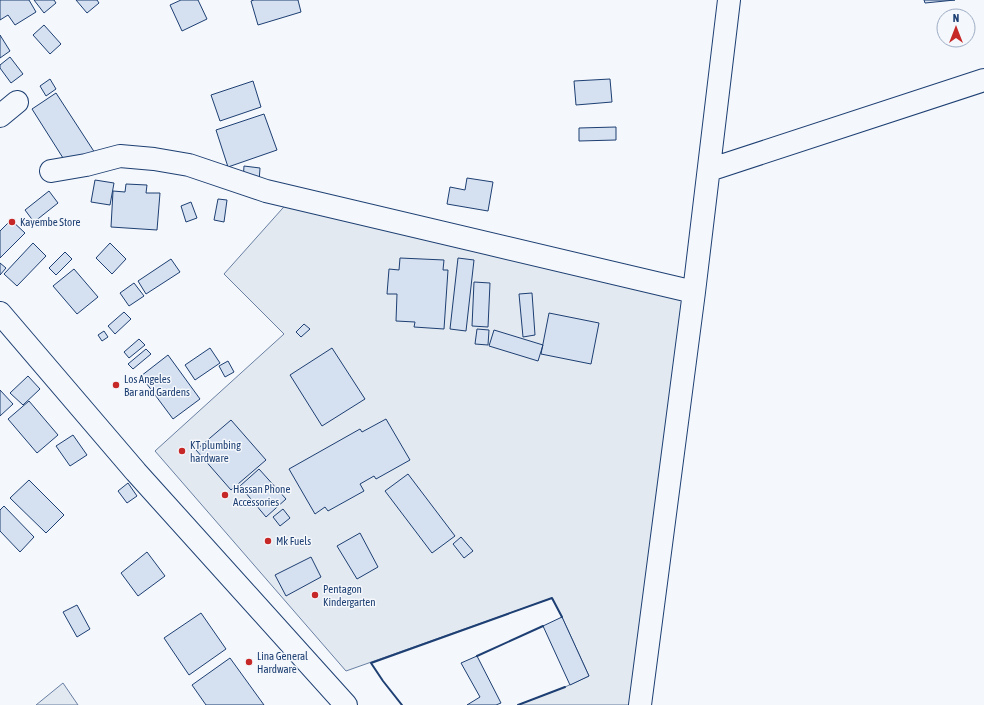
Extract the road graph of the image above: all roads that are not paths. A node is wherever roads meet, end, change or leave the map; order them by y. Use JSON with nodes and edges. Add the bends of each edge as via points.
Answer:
{"nodes":[{"id":1,"x":729,"y":0,"type":"edge"},
{"id":2,"x":984,"y":80,"type":"edge"},
{"id":3,"x":17,"y":102,"type":"dead end"},
{"id":4,"x":0,"y":116,"type":"edge"},
{"id":5,"x":708,"y":170,"type":"junction"},
{"id":6,"x":51,"y":171,"type":"dead end"},
{"id":7,"x":694,"y":292,"type":"junction"},
{"id":8,"x":0,"y":313,"type":"edge"},
{"id":9,"x":346,"y":705,"type":"edge"},
{"id":10,"x":640,"y":705,"type":"edge"}],
"edges":[{"from":1,"to":5,"type":"street"},
{"from":2,"to":5,"type":"street"},
{"from":3,"to":4,"type":"street"},
{"from":5,"to":7,"type":"street"},
{"from":6,"to":7,"type":"street","via":[[120,156],[189,165],[266,191]]},
{"from":7,"to":10,"type":"street"},
{"from":8,"to":9,"type":"street","via":[[136,472]]}]}
